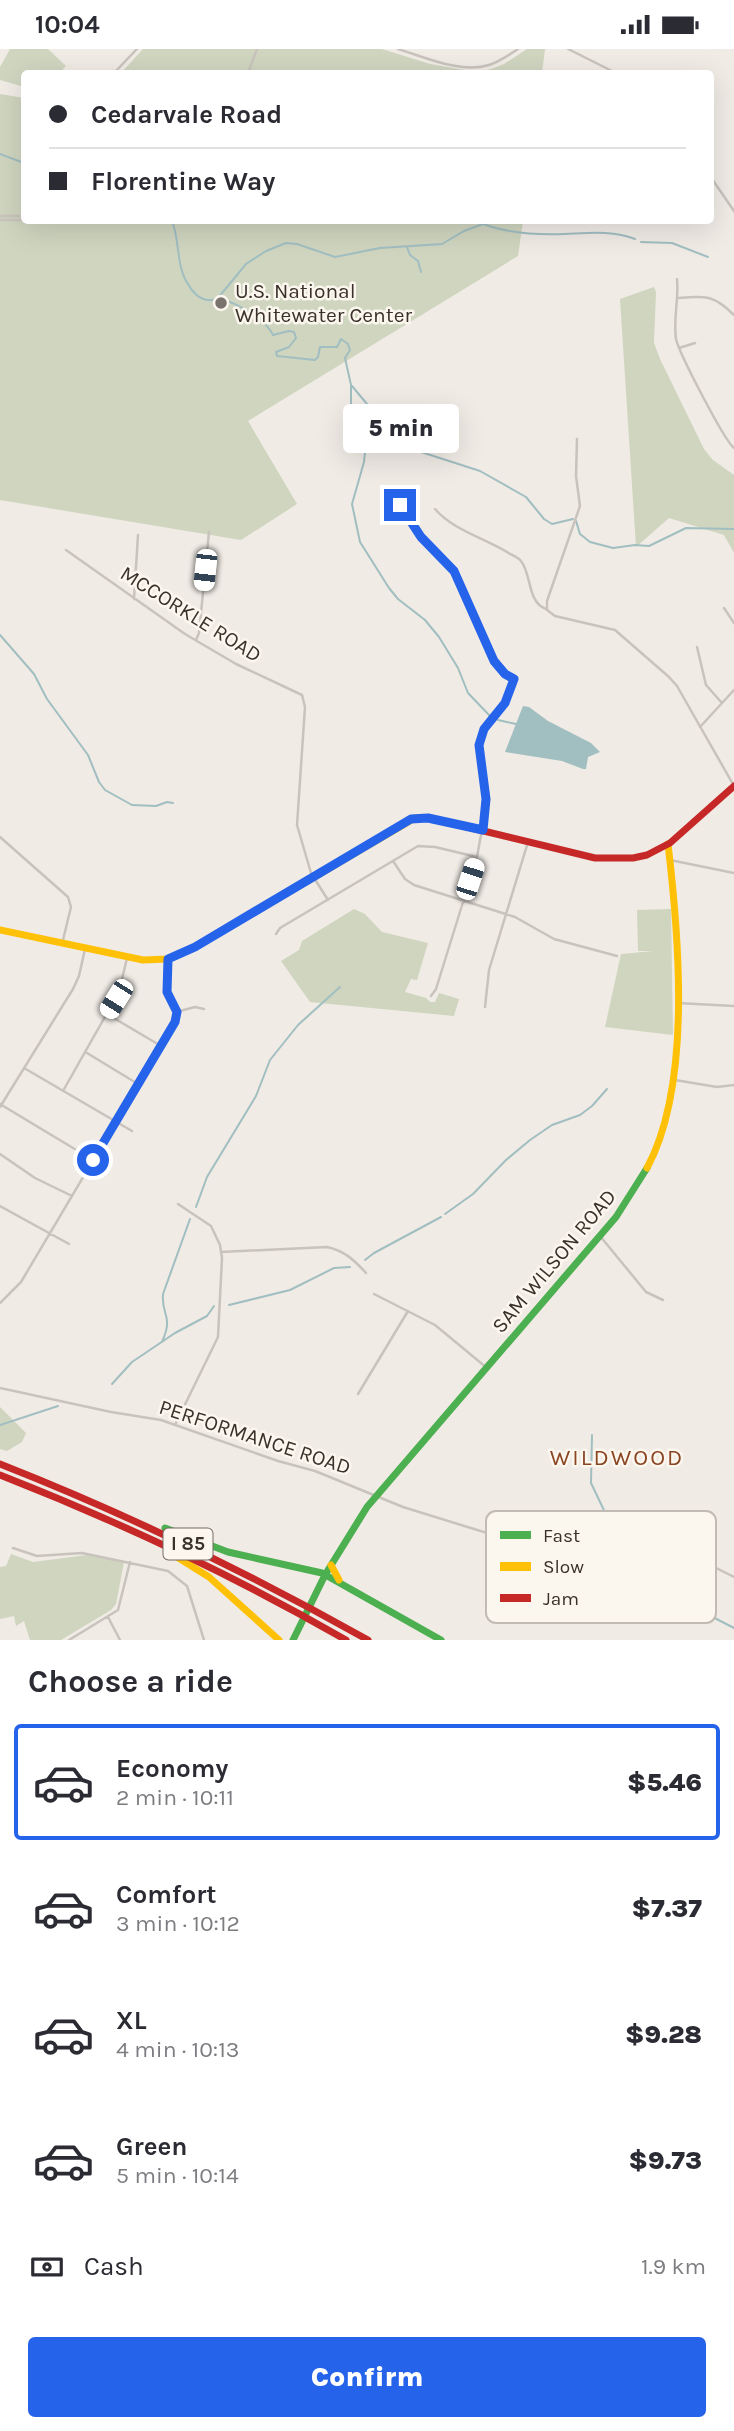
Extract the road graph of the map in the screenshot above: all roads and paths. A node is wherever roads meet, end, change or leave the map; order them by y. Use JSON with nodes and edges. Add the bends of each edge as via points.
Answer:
{"nodes":[{"id":1,"x":137,"y":49,"type":"edge"},
{"id":2,"x":257,"y":49,"type":"edge"},
{"id":3,"x":398,"y":49,"type":"edge"},
{"id":4,"x":518,"y":49,"type":"edge"},
{"id":5,"x":568,"y":49,"type":"edge"},
{"id":6,"x":117,"y":70,"type":"edge"},
{"id":7,"x":249,"y":70,"type":"edge"},
{"id":8,"x":609,"y":70,"type":"edge"},
{"id":9,"x":714,"y":182,"type":"edge"},
{"id":10,"x":734,"y":211,"type":"edge"},
{"id":11,"x":0,"y":218,"type":"edge"},
{"id":12,"x":21,"y":218,"type":"edge"},
{"id":13,"x":677,"y":279,"type":"dead end"},
{"id":14,"x":677,"y":298,"type":"junction"},
{"id":15,"x":734,"y":315,"type":"edge"},
{"id":16,"x":695,"y":343,"type":"dead end"},
{"id":17,"x":679,"y":348,"type":"junction"},
{"id":18,"x":577,"y":439,"type":"dead end"},
{"id":19,"x":734,"y":448,"type":"edge"},
{"id":20,"x":392,"y":492,"type":"dead end"},
{"id":21,"x":435,"y":509,"type":"dead end"},
{"id":22,"x":209,"y":532,"type":"dead end"},
{"id":23,"x":138,"y":535,"type":"dead end"},
{"id":24,"x":66,"y":550,"type":"dead end"},
{"id":25,"x":134,"y":599,"type":"junction"},
{"id":26,"x":724,"y":608,"type":"dead end"},
{"id":27,"x":546,"y":609,"type":"junction"},
{"id":28,"x":734,"y":623,"type":"edge"},
{"id":29,"x":196,"y":640,"type":"junction"},
{"id":30,"x":697,"y":647,"type":"dead end"},
{"id":31,"x":734,"y":690,"type":"edge"},
{"id":32,"x":722,"y":703,"type":"junction"},
{"id":33,"x":701,"y":727,"type":"junction"},
{"id":34,"x":734,"y":786,"type":"edge"},
{"id":35,"x":483,"y":830,"type":"junction"},
{"id":36,"x":0,"y":837,"type":"edge"},
{"id":37,"x":528,"y":842,"type":"junction"},
{"id":38,"x":668,"y":844,"type":"junction"},
{"id":39,"x":477,"y":857,"type":"junction"},
{"id":40,"x":670,"y":860,"type":"junction"},
{"id":41,"x":393,"y":861,"type":"junction"},
{"id":42,"x":734,"y":873,"type":"edge"},
{"id":43,"x":313,"y":877,"type":"junction"},
{"id":44,"x":328,"y":900,"type":"junction"},
{"id":45,"x":463,"y":900,"type":"junction"},
{"id":46,"x":506,"y":914,"type":"junction"},
{"id":47,"x":0,"y":930,"type":"edge"},
{"id":48,"x":276,"y":935,"type":"dead end"},
{"id":49,"x":62,"y":944,"type":"junction"},
{"id":50,"x":85,"y":949,"type":"junction"},
{"id":51,"x":617,"y":956,"type":"dead end"},
{"id":52,"x":127,"y":958,"type":"junction"},
{"id":53,"x":168,"y":959,"type":"junction"},
{"id":54,"x":431,"y":996,"type":"dead end"},
{"id":55,"x":677,"y":1003,"type":"junction"},
{"id":56,"x":734,"y":1006,"type":"edge"},
{"id":57,"x":485,"y":1007,"type":"dead end"},
{"id":58,"x":204,"y":1009,"type":"dead end"},
{"id":59,"x":177,"y":1012,"type":"junction"},
{"id":60,"x":107,"y":1014,"type":"junction"},
{"id":61,"x":161,"y":1047,"type":"junction"},
{"id":62,"x":86,"y":1053,"type":"junction"},
{"id":63,"x":24,"y":1068,"type":"junction"},
{"id":64,"x":675,"y":1080,"type":"junction"},
{"id":65,"x":139,"y":1084,"type":"junction"},
{"id":66,"x":734,"y":1086,"type":"edge"},
{"id":67,"x":63,"y":1091,"type":"junction"},
{"id":68,"x":0,"y":1105,"type":"edge"},
{"id":69,"x":117,"y":1122,"type":"junction"},
{"id":70,"x":132,"y":1131,"type":"dead end"},
{"id":71,"x":0,"y":1154,"type":"edge"},
{"id":72,"x":93,"y":1160,"type":"junction"},
{"id":73,"x":72,"y":1196,"type":"junction"},
{"id":74,"x":178,"y":1204,"type":"dead end"},
{"id":75,"x":0,"y":1206,"type":"edge"},
{"id":76,"x":50,"y":1232,"type":"junction"},
{"id":77,"x":600,"y":1236,"type":"junction"},
{"id":78,"x":69,"y":1244,"type":"dead end"},
{"id":79,"x":221,"y":1252,"type":"junction"},
{"id":80,"x":366,"y":1273,"type":"dead end"},
{"id":81,"x":373,"y":1294,"type":"dead end"},
{"id":82,"x":663,"y":1300,"type":"dead end"},
{"id":83,"x":0,"y":1303,"type":"edge"},
{"id":84,"x":408,"y":1311,"type":"junction"},
{"id":85,"x":487,"y":1368,"type":"junction"},
{"id":86,"x":0,"y":1388,"type":"edge"},
{"id":87,"x":358,"y":1394,"type":"dead end"},
{"id":88,"x":175,"y":1425,"type":"junction"},
{"id":89,"x":0,"y":1464,"type":"edge"},
{"id":90,"x":0,"y":1475,"type":"edge"},
{"id":91,"x":375,"y":1497,"type":"junction"},
{"id":92,"x":89,"y":1500,"type":"junction"},
{"id":93,"x":138,"y":1533,"type":"junction"},
{"id":94,"x":486,"y":1533,"type":"edge"},
{"id":95,"x":13,"y":1548,"type":"dead end"},
{"id":96,"x":130,"y":1562,"type":"junction"},
{"id":97,"x":331,"y":1565,"type":"junction"},
{"id":98,"x":716,"y":1568,"type":"edge"},
{"id":99,"x":325,"y":1575,"type":"junction"},
{"id":100,"x":734,"y":1577,"type":"edge"},
{"id":101,"x":348,"y":1587,"type":"junction"},
{"id":102,"x":108,"y":1617,"type":"junction"},
{"id":103,"x":278,"y":1639,"type":"edge"},
{"id":104,"x":69,"y":1640,"type":"edge"},
{"id":105,"x":120,"y":1640,"type":"edge"},
{"id":106,"x":204,"y":1640,"type":"edge"},
{"id":107,"x":293,"y":1640,"type":"edge"},
{"id":108,"x":345,"y":1640,"type":"edge"},
{"id":109,"x":368,"y":1640,"type":"edge"},
{"id":110,"x":441,"y":1640,"type":"edge"}],
"edges":[{"from":1,"to":6,"type":"street"},
{"from":2,"to":7,"type":"street"},
{"from":3,"to":4,"type":"street","via":[[477,67]]},
{"from":5,"to":8,"type":"street"},
{"from":9,"to":10,"type":"street"},
{"from":11,"to":12,"type":"street"},
{"from":13,"to":14,"type":"street"},
{"from":14,"to":15,"type":"street","via":[[710,297]]},
{"from":14,"to":17,"type":"street"},
{"from":16,"to":17,"type":"street"},
{"from":17,"to":19,"type":"street","via":[[722,434]]},
{"from":18,"to":27,"type":"street","via":[[580,506]]},
{"from":20,"to":35,"type":"street","via":[[421,537],[454,571],[494,661],[514,679],[479,745],[486,799]]},
{"from":21,"to":27,"type":"street","via":[[521,562],[535,597]]},
{"from":22,"to":29,"type":"street"},
{"from":23,"to":25,"type":"street"},
{"from":24,"to":25,"type":"street","name":"MCCORKLE ROAD"},
{"from":25,"to":29,"type":"street","name":"MCCORKLE ROAD"},
{"from":26,"to":28,"type":"street"},
{"from":27,"to":33,"type":"street","via":[[555,616],[615,630],[671,679]]},
{"from":29,"to":43,"type":"street","name":"MCCORKLE ROAD","via":[[303,697],[296,818]]},
{"from":30,"to":32,"type":"street","via":[[707,687]]},
{"from":31,"to":32,"type":"street"},
{"from":32,"to":33,"type":"street"},
{"from":33,"to":34,"type":"street"},
{"from":34,"to":38,"type":"main road"},
{"from":35,"to":37,"type":"main road"},
{"from":35,"to":39,"type":"street"},
{"from":35,"to":43,"type":"main road","via":[[415,818]]},
{"from":36,"to":49,"type":"street","via":[[68,897],[71,907]]},
{"from":37,"to":38,"type":"main road","via":[[618,860],[642,856]]},
{"from":37,"to":46,"type":"street"},
{"from":38,"to":40,"type":"main road","name":"SAM WILSON ROAD"},
{"from":39,"to":41,"type":"street","via":[[422,845]]},
{"from":39,"to":45,"type":"street"},
{"from":40,"to":42,"type":"street"},
{"from":40,"to":55,"type":"main road","name":"SAM WILSON ROAD","via":[[676,909]]},
{"from":41,"to":44,"type":"street"},
{"from":41,"to":45,"type":"street","via":[[411,883]]},
{"from":43,"to":44,"type":"street","name":"MCCORKLE ROAD"},
{"from":43,"to":53,"type":"main road"},
{"from":44,"to":48,"type":"street","via":[[280,928]]},
{"from":45,"to":46,"type":"street"},
{"from":45,"to":54,"type":"street"},
{"from":46,"to":51,"type":"street","via":[[554,939]]},
{"from":46,"to":57,"type":"street","via":[[489,970]]},
{"from":47,"to":49,"type":"main road"},
{"from":49,"to":50,"type":"main road"},
{"from":50,"to":52,"type":"main road"},
{"from":50,"to":63,"type":"street","via":[[73,989]]},
{"from":52,"to":53,"type":"main road"},
{"from":52,"to":60,"type":"street","via":[[121,986]]},
{"from":53,"to":59,"type":"street","via":[[167,992]]},
{"from":55,"to":56,"type":"street"},
{"from":55,"to":64,"type":"main road","name":"SAM WILSON ROAD"},
{"from":58,"to":59,"type":"street"},
{"from":59,"to":61,"type":"street"},
{"from":60,"to":61,"type":"street"},
{"from":60,"to":62,"type":"street"},
{"from":61,"to":65,"type":"street"},
{"from":62,"to":65,"type":"street"},
{"from":62,"to":67,"type":"street"},
{"from":63,"to":67,"type":"street"},
{"from":63,"to":68,"type":"street"},
{"from":64,"to":66,"type":"street"},
{"from":64,"to":77,"type":"main road","name":"SAM WILSON ROAD","via":[[649,1164],[629,1200]]},
{"from":65,"to":69,"type":"street"},
{"from":67,"to":69,"type":"street"},
{"from":68,"to":72,"type":"street"},
{"from":69,"to":70,"type":"street"},
{"from":69,"to":72,"type":"street"},
{"from":71,"to":73,"type":"street"},
{"from":72,"to":73,"type":"street"},
{"from":73,"to":76,"type":"street"},
{"from":74,"to":79,"type":"street","via":[[211,1226]]},
{"from":75,"to":76,"type":"street"},
{"from":76,"to":78,"type":"street"},
{"from":76,"to":83,"type":"street","via":[[21,1282]]},
{"from":77,"to":82,"type":"street","via":[[646,1292]]},
{"from":77,"to":85,"type":"main road","name":"SAM WILSON ROAD"},
{"from":79,"to":80,"type":"street","via":[[327,1247],[352,1257]]},
{"from":79,"to":88,"type":"street","via":[[218,1336]]},
{"from":81,"to":84,"type":"street"},
{"from":84,"to":85,"type":"street","via":[[435,1325]]},
{"from":84,"to":87,"type":"street"},
{"from":85,"to":91,"type":"main road","name":"SAM WILSON ROAD"},
{"from":86,"to":88,"type":"street","name":"PERFORMANCE ROAD"},
{"from":88,"to":91,"type":"street","name":"PERFORMANCE ROAD","via":[[315,1471]]},
{"from":89,"to":92,"type":"main road","number":"I 85"},
{"from":90,"to":93,"type":"main road","number":"I 85"},
{"from":91,"to":94,"type":"street","name":"PERFORMANCE ROAD"},
{"from":91,"to":97,"type":"main road","name":"SAM WILSON ROAD"},
{"from":92,"to":99,"type":"main road","via":[[210,1546]]},
{"from":92,"to":109,"type":"main road","number":"I 85","via":[[236,1568]]},
{"from":93,"to":103,"type":"main road","via":[[209,1577]]},
{"from":93,"to":108,"type":"main road","number":"I 85","via":[[251,1587]]},
{"from":95,"to":96,"type":"street","via":[[37,1556],[82,1553]]},
{"from":96,"to":102,"type":"street","via":[[120,1605]]},
{"from":96,"to":106,"type":"street","via":[[166,1570],[184,1581]]},
{"from":97,"to":99,"type":"main road","name":"SAM WILSON ROAD"},
{"from":97,"to":101,"type":"main road"},
{"from":98,"to":100,"type":"street"},
{"from":99,"to":101,"type":"main road"},
{"from":99,"to":107,"type":"main road","name":"SAM WILSON ROAD"},
{"from":101,"to":110,"type":"main road"},
{"from":102,"to":104,"type":"street"},
{"from":102,"to":105,"type":"street"}]}
